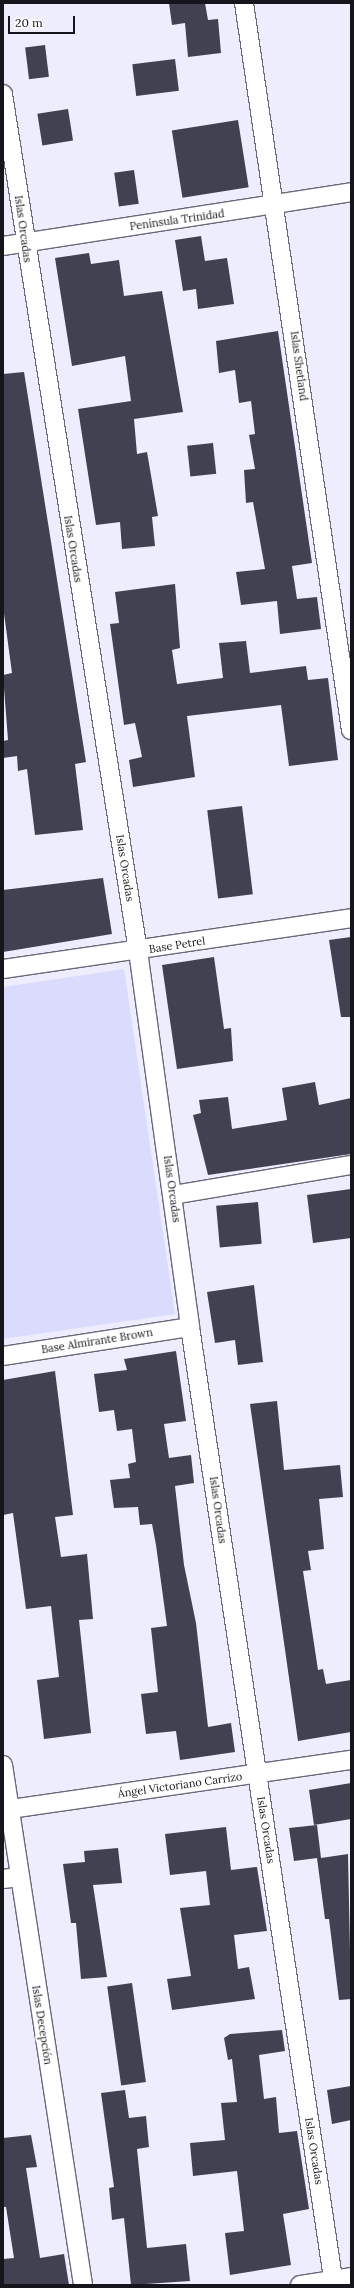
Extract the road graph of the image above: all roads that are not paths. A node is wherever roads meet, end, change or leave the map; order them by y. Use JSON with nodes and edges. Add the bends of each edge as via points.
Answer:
{"nodes":[{"id":1,"x":244,"y":3,"type":"edge"},
{"id":2,"x":3,"y":94,"type":"edge"},
{"id":3,"x":351,"y":192,"type":"edge"},
{"id":4,"x":276,"y":205,"type":"junction"},
{"id":5,"x":24,"y":243,"type":"junction"},
{"id":6,"x":3,"y":246,"type":"edge"},
{"id":7,"x":351,"y":730,"type":"edge"},
{"id":8,"x":351,"y":918,"type":"edge"},
{"id":9,"x":138,"y":952,"type":"junction"},
{"id":10,"x":3,"y":969,"type":"edge"},
{"id":11,"x":351,"y":1165,"type":"edge"},
{"id":12,"x":173,"y":1195,"type":"junction"},
{"id":13,"x":190,"y":1327,"type":"junction"},
{"id":14,"x":3,"y":1356,"type":"edge"},
{"id":15,"x":351,"y":1760,"type":"edge"},
{"id":16,"x":3,"y":1765,"type":"edge"},
{"id":17,"x":257,"y":1774,"type":"junction"},
{"id":18,"x":10,"y":1809,"type":"junction"},
{"id":19,"x":11,"y":1878,"type":"edge"},
{"id":20,"x":351,"y":2278,"type":"edge"},
{"id":21,"x":334,"y":2283,"type":"edge"},
{"id":22,"x":84,"y":2285,"type":"edge"},
{"id":23,"x":300,"y":2285,"type":"edge"}],
"edges":[{"from":1,"to":4,"type":"street","name":"Islas Shetland"},
{"from":2,"to":5,"type":"street","name":"Islas Orcadas"},
{"from":3,"to":4,"type":"street","name":"Península Trinidad"},
{"from":4,"to":5,"type":"street","name":"Península Trinidad"},
{"from":4,"to":7,"type":"street","name":"Islas Shetland"},
{"from":5,"to":6,"type":"street","name":"Península Trinidad"},
{"from":5,"to":9,"type":"street","name":"Islas Orcadas"},
{"from":8,"to":9,"type":"street","name":"Base Petrel"},
{"from":9,"to":10,"type":"street","name":"Base Petrel"},
{"from":9,"to":12,"type":"street","name":"Islas Orcadas"},
{"from":11,"to":12,"type":"street"},
{"from":12,"to":13,"type":"street","name":"Islas Orcadas"},
{"from":13,"to":14,"type":"street","name":"Base Almirante Brown"},
{"from":13,"to":17,"type":"street","name":"Islas Orcadas"},
{"from":15,"to":17,"type":"street","name":"Ángel Victoriano Carrizo"},
{"from":16,"to":18,"type":"street","name":"Islas Decepción"},
{"from":17,"to":18,"type":"street","name":"Ángel Victoriano Carrizo"},
{"from":17,"to":21,"type":"street","name":"Islas Orcadas"},
{"from":18,"to":19,"type":"street","name":"Islas Decepción"},
{"from":19,"to":22,"type":"street","name":"Islas Decepción"},
{"from":20,"to":21,"type":"street"},
{"from":21,"to":23,"type":"street"}]}
